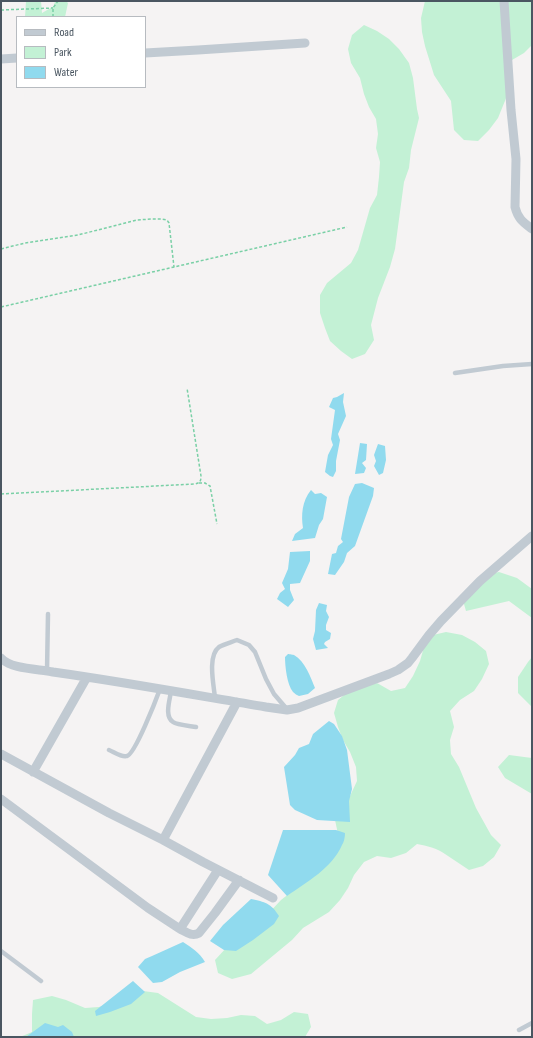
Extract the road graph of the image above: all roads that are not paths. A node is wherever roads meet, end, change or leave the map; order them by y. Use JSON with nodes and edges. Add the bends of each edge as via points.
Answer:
{"nodes":[{"id":1,"x":504,"y":1,"type":"edge"},
{"id":2,"x":305,"y":42,"type":"dead end"},
{"id":3,"x":146,"y":53,"type":"edge"},
{"id":4,"x":16,"y":58,"type":"edge"},
{"id":5,"x":1,"y":59,"type":"edge"},
{"id":6,"x":532,"y":229,"type":"edge"},
{"id":7,"x":532,"y":364,"type":"edge"},
{"id":8,"x":455,"y":373,"type":"dead end"},
{"id":9,"x":532,"y":536,"type":"edge"},
{"id":10,"x":48,"y":614,"type":"dead end"},
{"id":11,"x":1,"y":658,"type":"edge"},
{"id":12,"x":47,"y":671,"type":"junction"},
{"id":13,"x":87,"y":677,"type":"junction"},
{"id":14,"x":160,"y":689,"type":"junction"},
{"id":15,"x":171,"y":691,"type":"junction"},
{"id":16,"x":215,"y":698,"type":"junction"},
{"id":17,"x":237,"y":702,"type":"junction"},
{"id":18,"x":287,"y":710,"type":"junction"},
{"id":19,"x":196,"y":727,"type":"dead end"},
{"id":20,"x":109,"y":750,"type":"dead end"},
{"id":21,"x":1,"y":754,"type":"edge"},
{"id":22,"x":33,"y":772,"type":"junction"},
{"id":23,"x":1,"y":799,"type":"edge"},
{"id":24,"x":163,"y":840,"type":"junction"},
{"id":25,"x":218,"y":870,"type":"junction"},
{"id":26,"x":239,"y":880,"type":"junction"},
{"id":27,"x":274,"y":898,"type":"dead end"},
{"id":28,"x":180,"y":929,"type":"junction"},
{"id":29,"x":1,"y":951,"type":"edge"},
{"id":30,"x":41,"y":981,"type":"dead end"},
{"id":31,"x":532,"y":1023,"type":"edge"},
{"id":32,"x":519,"y":1030,"type":"dead end"}],
"edges":[{"from":1,"to":6,"type":"street","via":[[516,159],[516,207],[517,215]]},
{"from":2,"to":3,"type":"street"},
{"from":4,"to":5,"type":"street"},
{"from":7,"to":8,"type":"lane"},
{"from":9,"to":18,"type":"street","via":[[480,581],[441,621],[403,667],[357,687]]},
{"from":10,"to":12,"type":"lane"},
{"from":11,"to":12,"type":"street","via":[[7,664]]},
{"from":12,"to":13,"type":"street"},
{"from":13,"to":14,"type":"street"},
{"from":13,"to":22,"type":"street"},
{"from":14,"to":15,"type":"street"},
{"from":14,"to":20,"type":"lane","via":[[139,738],[128,756],[124,757]]},
{"from":15,"to":16,"type":"street"},
{"from":15,"to":19,"type":"lane","via":[[169,717],[174,723]]},
{"from":16,"to":17,"type":"street"},
{"from":16,"to":18,"type":"lane","via":[[212,659],[219,648],[237,640],[249,645],[255,652],[274,694]]},
{"from":17,"to":18,"type":"street"},
{"from":17,"to":24,"type":"street"},
{"from":21,"to":22,"type":"street"},
{"from":22,"to":24,"type":"street"},
{"from":23,"to":28,"type":"street"},
{"from":24,"to":25,"type":"street"},
{"from":25,"to":26,"type":"street"},
{"from":25,"to":28,"type":"street"},
{"from":26,"to":27,"type":"street"},
{"from":26,"to":28,"type":"street","via":[[199,933],[192,935]]},
{"from":29,"to":30,"type":"lane"},
{"from":31,"to":32,"type":"lane"}]}
